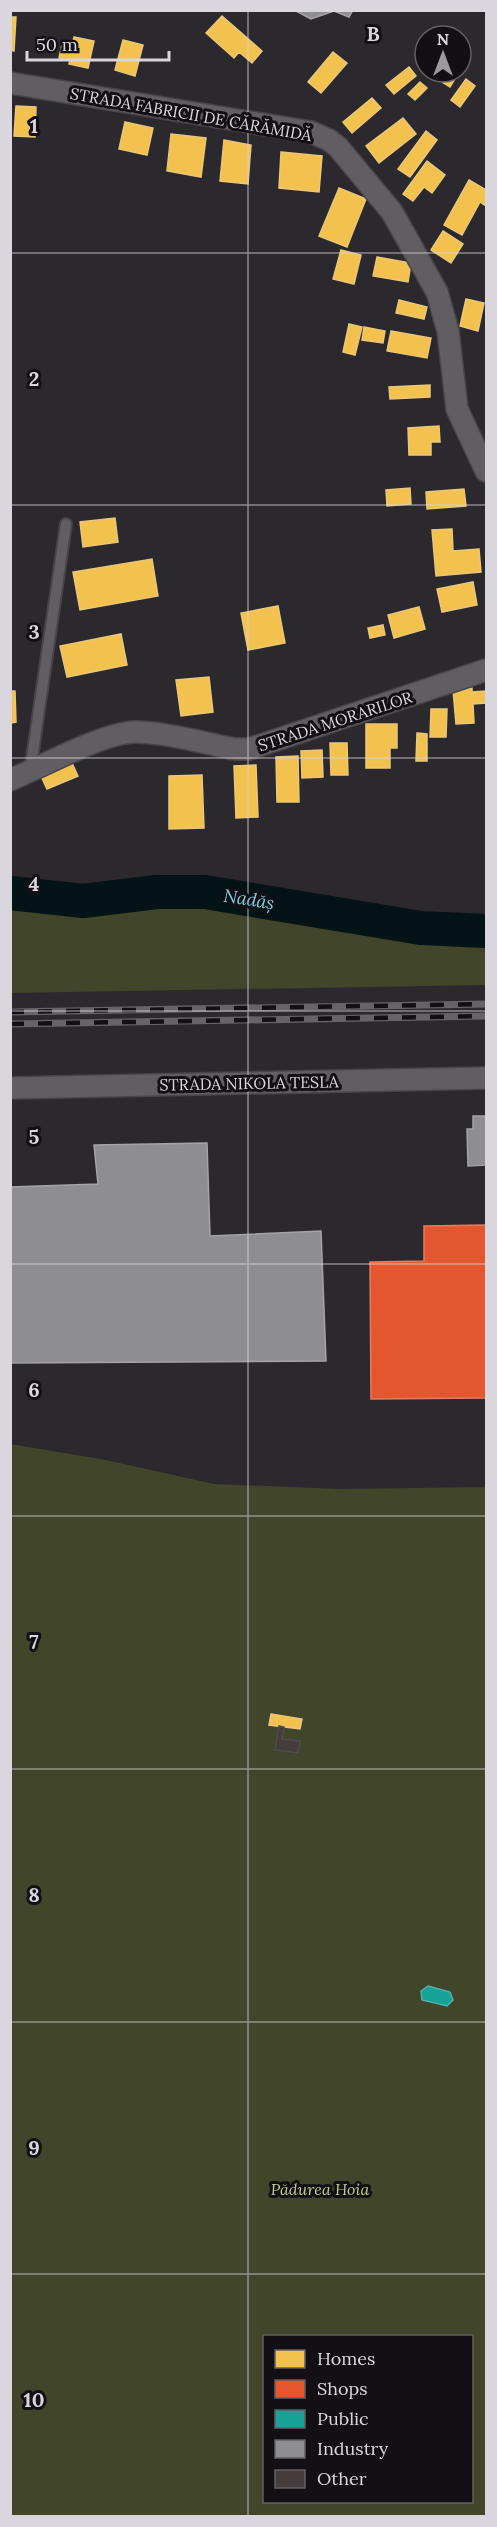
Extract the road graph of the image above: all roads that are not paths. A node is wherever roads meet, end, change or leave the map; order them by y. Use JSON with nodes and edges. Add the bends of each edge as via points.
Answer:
{"nodes":[{"id":1,"x":10,"y":83,"type":"edge"},
{"id":2,"x":477,"y":434,"type":"edge"},
{"id":3,"x":486,"y":471,"type":"edge"},
{"id":4,"x":66,"y":524,"type":"dead end"},
{"id":5,"x":486,"y":670,"type":"edge"},
{"id":6,"x":30,"y":772,"type":"junction"},
{"id":7,"x":10,"y":780,"type":"edge"},
{"id":8,"x":486,"y":1078,"type":"edge"},
{"id":9,"x":10,"y":1088,"type":"edge"}],
"edges":[{"from":1,"to":2,"type":"street","name":"STRADA FABRICII DE CĂRĂMIDĂ","via":[[311,132],[329,140],[392,212],[437,292],[448,332],[457,409]]},
{"from":2,"to":3,"type":"street","name":"STRADA FABRICII DE CĂRĂMIDĂ"},
{"from":4,"to":6,"type":"lane"},
{"from":5,"to":6,"type":"street","name":"STRADA MORARILOR","via":[[249,749],[126,733]]},
{"from":6,"to":7,"type":"street","name":"STRADA MORARILOR"},
{"from":8,"to":9,"type":"street","name":"STRADA NIKOLA TESLA"}]}
